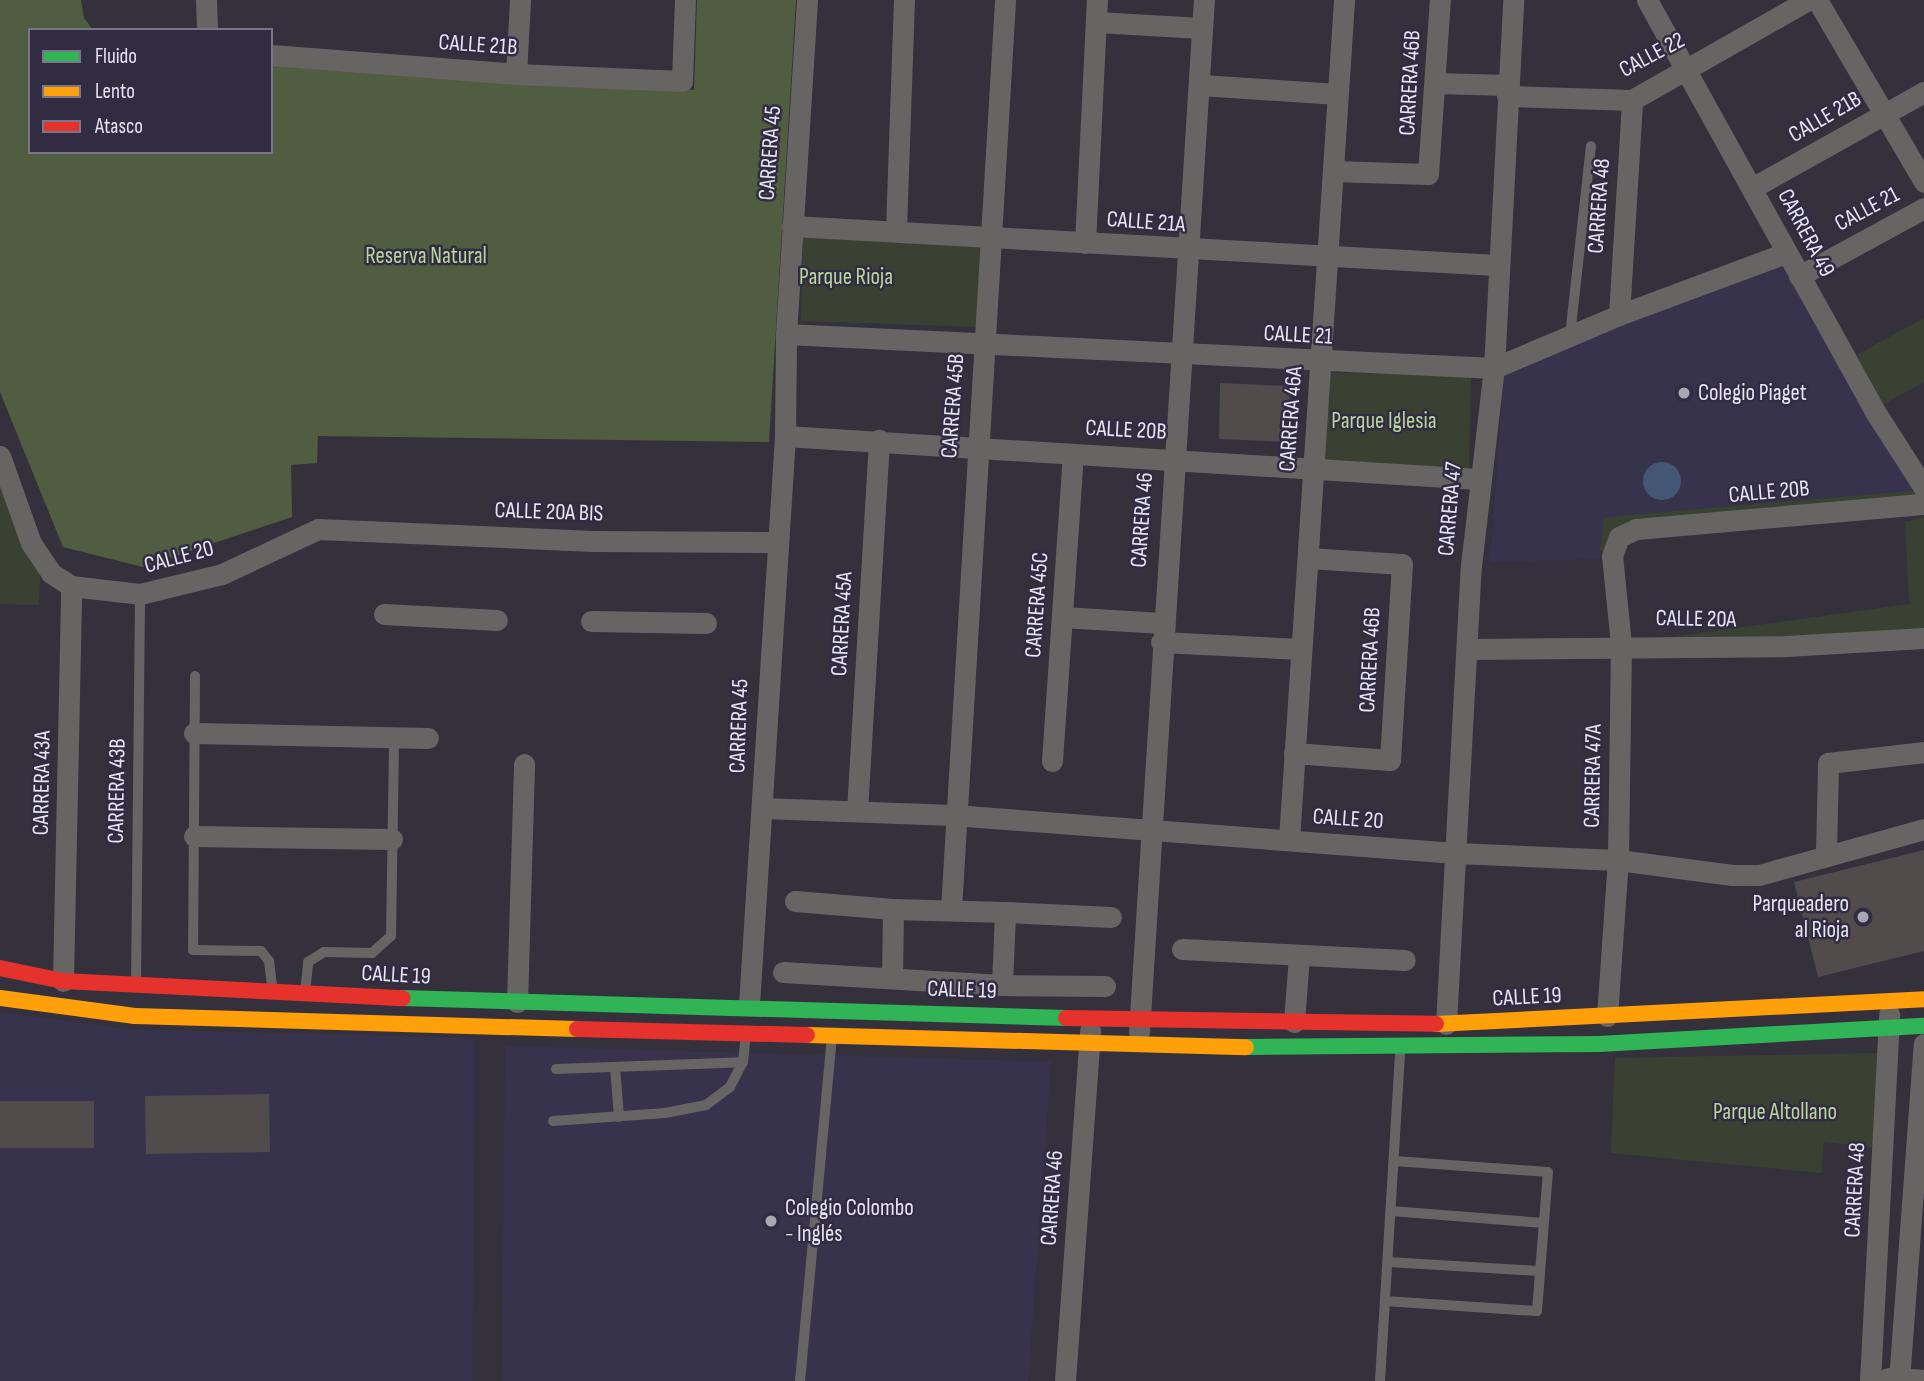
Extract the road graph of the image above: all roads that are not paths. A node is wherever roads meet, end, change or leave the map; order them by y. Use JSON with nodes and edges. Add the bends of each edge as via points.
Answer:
{"nodes":[{"id":1,"x":206,"y":0,"type":"edge"},
{"id":2,"x":520,"y":0,"type":"edge"},
{"id":3,"x":685,"y":0,"type":"edge"},
{"id":4,"x":807,"y":0,"type":"edge"},
{"id":5,"x":904,"y":0,"type":"edge"},
{"id":6,"x":1005,"y":0,"type":"edge"},
{"id":7,"x":1097,"y":0,"type":"edge"},
{"id":8,"x":1204,"y":0,"type":"edge"},
{"id":9,"x":1344,"y":0,"type":"edge"},
{"id":10,"x":1440,"y":0,"type":"edge"},
{"id":11,"x":1513,"y":0,"type":"edge"},
{"id":12,"x":1647,"y":0,"type":"edge"},
{"id":13,"x":1808,"y":0,"type":"edge"},
{"id":14,"x":1817,"y":0,"type":"edge"},
{"id":15,"x":1096,"y":22,"type":"junction"},
{"id":16,"x":207,"y":28,"type":"edge"},
{"id":17,"x":1202,"y":29,"type":"junction"},
{"id":18,"x":273,"y":55,"type":"edge"},
{"id":19,"x":1685,"y":67,"type":"junction"},
{"id":20,"x":516,"y":74,"type":"junction"},
{"id":21,"x":1436,"y":83,"type":"junction"},
{"id":22,"x":1200,"y":85,"type":"junction"},
{"id":23,"x":1507,"y":90,"type":"junction"},
{"id":24,"x":1924,"y":92,"type":"edge"},
{"id":25,"x":1338,"y":94,"type":"junction"},
{"id":26,"x":1632,"y":100,"type":"junction"},
{"id":27,"x":1881,"y":114,"type":"junction"},
{"id":28,"x":1591,"y":146,"type":"dead end"},
{"id":29,"x":1333,"y":171,"type":"junction"},
{"id":30,"x":1924,"y":183,"type":"edge"},
{"id":31,"x":1752,"y":188,"type":"junction"},
{"id":32,"x":1924,"y":208,"type":"edge"},
{"id":33,"x":792,"y":226,"type":"junction"},
{"id":34,"x":896,"y":229,"type":"junction"},
{"id":35,"x":993,"y":234,"type":"junction"},
{"id":36,"x":1085,"y":243,"type":"junction"},
{"id":37,"x":1188,"y":251,"type":"junction"},
{"id":38,"x":1786,"y":253,"type":"junction"},
{"id":39,"x":1327,"y":258,"type":"junction"},
{"id":40,"x":1497,"y":265,"type":"junction"},
{"id":41,"x":1798,"y":276,"type":"junction"},
{"id":42,"x":1619,"y":315,"type":"junction"},
{"id":43,"x":786,"y":334,"type":"junction"},
{"id":44,"x":1570,"y":336,"type":"junction"},
{"id":45,"x":984,"y":346,"type":"junction"},
{"id":46,"x":1181,"y":355,"type":"junction"},
{"id":47,"x":1321,"y":363,"type":"junction"},
{"id":48,"x":1494,"y":368,"type":"junction"},
{"id":49,"x":880,"y":440,"type":"junction"},
{"id":50,"x":784,"y":443,"type":"junction"},
{"id":51,"x":977,"y":446,"type":"junction"},
{"id":52,"x":1073,"y":454,"type":"junction"},
{"id":53,"x":0,"y":456,"type":"edge"},
{"id":54,"x":1172,"y":458,"type":"junction"},
{"id":55,"x":1314,"y":467,"type":"junction"},
{"id":56,"x":1478,"y":479,"type":"junction"},
{"id":57,"x":1924,"y":488,"type":"edge"},
{"id":58,"x":1924,"y":504,"type":"edge"},
{"id":59,"x":318,"y":529,"type":"joint"},
{"id":60,"x":1619,"y":537,"type":"joint"},
{"id":61,"x":778,"y":542,"type":"junction"},
{"id":62,"x":1307,"y":558,"type":"junction"},
{"id":63,"x":71,"y":586,"type":"junction"},
{"id":64,"x":140,"y":594,"type":"junction"},
{"id":65,"x":384,"y":614,"type":"dead end"},
{"id":66,"x":1062,"y":617,"type":"junction"},
{"id":67,"x":497,"y":621,"type":"dead end"},
{"id":68,"x":591,"y":621,"type":"dead end"},
{"id":69,"x":706,"y":623,"type":"dead end"},
{"id":70,"x":1162,"y":632,"type":"junction"},
{"id":71,"x":1924,"y":638,"type":"edge"},
{"id":72,"x":1621,"y":644,"type":"junction"},
{"id":73,"x":1301,"y":649,"type":"junction"},
{"id":74,"x":1466,"y":649,"type":"junction"},
{"id":75,"x":195,"y":676,"type":"dead end"},
{"id":76,"x":194,"y":733,"type":"junction"},
{"id":77,"x":394,"y":737,"type":"junction"},
{"id":78,"x":428,"y":738,"type":"dead end"},
{"id":79,"x":1294,"y":752,"type":"junction"},
{"id":80,"x":1924,"y":752,"type":"edge"},
{"id":81,"x":1052,"y":761,"type":"dead end"},
{"id":82,"x":524,"y":764,"type":"dead end"},
{"id":83,"x":762,"y":808,"type":"junction"},
{"id":84,"x":857,"y":811,"type":"junction"},
{"id":85,"x":953,"y":815,"type":"junction"},
{"id":86,"x":1148,"y":828,"type":"junction"},
{"id":87,"x":1924,"y":829,"type":"edge"},
{"id":88,"x":194,"y":836,"type":"junction"},
{"id":89,"x":393,"y":839,"type":"junction"},
{"id":90,"x":1289,"y":840,"type":"junction"},
{"id":91,"x":1456,"y":853,"type":"junction"},
{"id":92,"x":1826,"y":854,"type":"junction"},
{"id":93,"x":1618,"y":860,"type":"junction"},
{"id":94,"x":794,"y":901,"type":"dead end"},
{"id":95,"x":893,"y":909,"type":"junction"},
{"id":96,"x":951,"y":910,"type":"junction"},
{"id":97,"x":1005,"y":912,"type":"junction"},
{"id":98,"x":1111,"y":917,"type":"dead end"},
{"id":99,"x":1182,"y":949,"type":"dead end"},
{"id":100,"x":1299,"y":955,"type":"junction"},
{"id":101,"x":1405,"y":960,"type":"dead end"},
{"id":102,"x":0,"y":968,"type":"edge"},
{"id":103,"x":783,"y":972,"type":"dead end"},
{"id":104,"x":892,"y":977,"type":"junction"},
{"id":105,"x":63,"y":981,"type":"junction"},
{"id":106,"x":942,"y":981,"type":"junction"},
{"id":107,"x":1003,"y":985,"type":"junction"},
{"id":108,"x":1105,"y":986,"type":"dead end"},
{"id":109,"x":136,"y":988,"type":"junction"},
{"id":110,"x":273,"y":994,"type":"junction"},
{"id":111,"x":305,"y":995,"type":"junction"},
{"id":112,"x":0,"y":998,"type":"edge"},
{"id":113,"x":1924,"y":999,"type":"edge"},
{"id":114,"x":517,"y":1002,"type":"junction"},
{"id":115,"x":1888,"y":1002,"type":"junction"},
{"id":116,"x":749,"y":1005,"type":"junction"},
{"id":117,"x":944,"y":1012,"type":"junction"},
{"id":118,"x":1607,"y":1016,"type":"junction"},
{"id":119,"x":1091,"y":1018,"type":"junction"},
{"id":120,"x":1139,"y":1020,"type":"junction"},
{"id":121,"x":1294,"y":1022,"type":"junction"},
{"id":122,"x":1446,"y":1024,"type":"junction"},
{"id":123,"x":1924,"y":1026,"type":"edge"},
{"id":124,"x":1891,"y":1028,"type":"junction"},
{"id":125,"x":746,"y":1032,"type":"junction"},
{"id":126,"x":832,"y":1035,"type":"junction"},
{"id":127,"x":1089,"y":1043,"type":"junction"},
{"id":128,"x":1924,"y":1044,"type":"edge"},
{"id":129,"x":1139,"y":1045,"type":"junction"},
{"id":130,"x":1401,"y":1049,"type":"junction"},
{"id":131,"x":743,"y":1062,"type":"junction"},
{"id":132,"x":615,"y":1067,"type":"junction"},
{"id":133,"x":556,"y":1069,"type":"dead end"},
{"id":134,"x":619,"y":1117,"type":"junction"},
{"id":135,"x":553,"y":1121,"type":"dead end"},
{"id":136,"x":1885,"y":1128,"type":"junction"},
{"id":137,"x":1920,"y":1132,"type":"edge"},
{"id":138,"x":1394,"y":1160,"type":"junction"},
{"id":139,"x":1391,"y":1212,"type":"junction"},
{"id":140,"x":1544,"y":1223,"type":"junction"},
{"id":141,"x":1388,"y":1262,"type":"junction"},
{"id":142,"x":1540,"y":1272,"type":"junction"},
{"id":143,"x":1385,"y":1301,"type":"junction"},
{"id":144,"x":1870,"y":1379,"type":"edge"},
{"id":145,"x":1899,"y":1380,"type":"edge"},
{"id":146,"x":1924,"y":1380,"type":"edge"},
{"id":147,"x":800,"y":1381,"type":"edge"},
{"id":148,"x":1065,"y":1381,"type":"edge"},
{"id":149,"x":1380,"y":1381,"type":"edge"}],
"edges":[{"from":1,"to":16,"type":"street"},
{"from":2,"to":20,"type":"street"},
{"from":3,"to":20,"type":"street","name":"CALLE 21B","via":[[682,81]]},
{"from":4,"to":33,"type":"street","name":"CARRERA 45"},
{"from":5,"to":34,"type":"street"},
{"from":6,"to":35,"type":"street","name":"CARRERA 45B"},
{"from":7,"to":15,"type":"street"},
{"from":8,"to":17,"type":"street","name":"CARRERA 46"},
{"from":9,"to":25,"type":"street","name":"CARRERA 46A"},
{"from":10,"to":21,"type":"street","name":"CARRERA 46B"},
{"from":11,"to":23,"type":"street","name":"CARRERA 47"},
{"from":12,"to":19,"type":"street","name":"CARRERA 49"},
{"from":13,"to":19,"type":"street","name":"CALLE 22"},
{"from":14,"to":27,"type":"street"},
{"from":15,"to":17,"type":"street"},
{"from":15,"to":36,"type":"street"},
{"from":17,"to":22,"type":"street","name":"CARRERA 46"},
{"from":18,"to":20,"type":"street","name":"CALLE 21B"},
{"from":19,"to":26,"type":"street","name":"CALLE 22"},
{"from":19,"to":31,"type":"street","name":"CARRERA 49"},
{"from":21,"to":23,"type":"street","name":"CALLE 22"},
{"from":21,"to":29,"type":"street","name":"CARRERA 46B","via":[[1431,169],[1422,175]]},
{"from":22,"to":25,"type":"street"},
{"from":22,"to":37,"type":"street","name":"CARRERA 46"},
{"from":23,"to":26,"type":"street","name":"CALLE 22"},
{"from":23,"to":40,"type":"street","name":"CARRERA 47"},
{"from":24,"to":27,"type":"street","name":"CALLE 21B"},
{"from":25,"to":29,"type":"street","name":"CARRERA 46A"},
{"from":26,"to":42,"type":"street","name":"CARRERA 48"},
{"from":27,"to":30,"type":"street"},
{"from":27,"to":31,"type":"street","name":"CALLE 21B"},
{"from":28,"to":44,"type":"lane"},
{"from":29,"to":39,"type":"street","name":"CARRERA 46A"},
{"from":31,"to":38,"type":"street","name":"CARRERA 49"},
{"from":32,"to":41,"type":"street","name":"CALLE 21"},
{"from":33,"to":34,"type":"street","name":"CALLE 21A"},
{"from":33,"to":43,"type":"street","name":"CARRERA 45"},
{"from":34,"to":35,"type":"street","name":"CALLE 21A"},
{"from":35,"to":36,"type":"street","name":"CALLE 21A"},
{"from":35,"to":45,"type":"street","name":"CARRERA 45B"},
{"from":36,"to":37,"type":"street","name":"CALLE 21A"},
{"from":37,"to":39,"type":"street","name":"CALLE 21A"},
{"from":37,"to":46,"type":"street","name":"CARRERA 46"},
{"from":38,"to":41,"type":"street","name":"CARRERA 49"},
{"from":38,"to":42,"type":"street","name":"CALLE 21"},
{"from":39,"to":40,"type":"street","name":"CALLE 21A"},
{"from":39,"to":47,"type":"street","name":"CARRERA 46A"},
{"from":40,"to":48,"type":"street","name":"CARRERA 47"},
{"from":41,"to":57,"type":"street","name":"CARRERA 49"},
{"from":42,"to":44,"type":"street","name":"CALLE 21"},
{"from":43,"to":45,"type":"street","name":"CALLE 21"},
{"from":43,"to":50,"type":"street","name":"CARRERA 45"},
{"from":44,"to":48,"type":"street","name":"CALLE 21"},
{"from":45,"to":46,"type":"street","name":"CALLE 21"},
{"from":45,"to":51,"type":"street","name":"CARRERA 45B"},
{"from":46,"to":47,"type":"street","name":"CALLE 21"},
{"from":46,"to":54,"type":"street","name":"CARRERA 46"},
{"from":47,"to":48,"type":"street","name":"CALLE 21"},
{"from":47,"to":55,"type":"street","name":"CARRERA 46A"},
{"from":48,"to":56,"type":"street","name":"CARRERA 47"},
{"from":49,"to":50,"type":"street","name":"CALLE 20B"},
{"from":49,"to":51,"type":"street","name":"CALLE 20B"},
{"from":49,"to":84,"type":"street","name":"CARRERA 45A"},
{"from":50,"to":61,"type":"street","name":"CARRERA 45"},
{"from":51,"to":52,"type":"street","name":"CALLE 20B"},
{"from":51,"to":85,"type":"street","name":"CARRERA 45B"},
{"from":52,"to":54,"type":"street","name":"CALLE 20B"},
{"from":52,"to":66,"type":"street","name":"CARRERA 45C"},
{"from":53,"to":63,"type":"street","via":[[30,543],[51,573]]},
{"from":54,"to":55,"type":"street","name":"CALLE 20B"},
{"from":54,"to":70,"type":"street","name":"CARRERA 46"},
{"from":55,"to":56,"type":"street","name":"CALLE 20B"},
{"from":55,"to":62,"type":"street","name":"CARRERA 46A"},
{"from":56,"to":74,"type":"street","name":"CARRERA 47"},
{"from":58,"to":60,"type":"street","name":"CALLE 20B","via":[[1636,529]]},
{"from":59,"to":61,"type":"street","name":"CALLE 20A BIS","via":[[593,541]]},
{"from":59,"to":64,"type":"street","name":"CALLE 20","via":[[222,574]]},
{"from":60,"to":72,"type":"street","name":"CARRERA 47A","via":[[1612,556]]},
{"from":61,"to":83,"type":"street","name":"CARRERA 45"},
{"from":62,"to":73,"type":"street","name":"CARRERA 46A"},
{"from":62,"to":79,"type":"street","name":"CARRERA 46B","via":[[1402,564],[1390,760]]},
{"from":63,"to":64,"type":"street","name":"CALLE 20"},
{"from":63,"to":105,"type":"street","name":"CARRERA 43A"},
{"from":64,"to":109,"type":"lane","name":"CARRERA 43B"},
{"from":65,"to":67,"type":"street"},
{"from":66,"to":70,"type":"street"},
{"from":66,"to":81,"type":"street","name":"CARRERA 45C"},
{"from":68,"to":69,"type":"street"},
{"from":70,"to":73,"type":"street"},
{"from":70,"to":86,"type":"street","name":"CARRERA 46"},
{"from":71,"to":72,"type":"street","name":"CALLE 20A","via":[[1786,646]]},
{"from":72,"to":74,"type":"street","name":"CALLE 20A"},
{"from":72,"to":93,"type":"street","name":"CARRERA 47A"},
{"from":73,"to":79,"type":"street","name":"CARRERA 46A"},
{"from":74,"to":91,"type":"street","name":"CARRERA 47"},
{"from":75,"to":76,"type":"lane"},
{"from":76,"to":77,"type":"street"},
{"from":76,"to":88,"type":"lane"},
{"from":77,"to":78,"type":"street"},
{"from":77,"to":89,"type":"lane"},
{"from":79,"to":90,"type":"street","name":"CARRERA 46A"},
{"from":80,"to":92,"type":"street","via":[[1828,763]]},
{"from":82,"to":114,"type":"street"},
{"from":83,"to":84,"type":"street","name":"CALLE 20"},
{"from":83,"to":116,"type":"street","name":"CARRERA 45"},
{"from":84,"to":85,"type":"street","name":"CALLE 20"},
{"from":85,"to":86,"type":"street","name":"CALLE 20"},
{"from":85,"to":96,"type":"street","name":"CARRERA 45B"},
{"from":86,"to":90,"type":"street","name":"CALLE 20"},
{"from":86,"to":120,"type":"street","name":"CARRERA 46"},
{"from":87,"to":92,"type":"street","name":"CALLE 20"},
{"from":88,"to":89,"type":"street"},
{"from":88,"to":110,"type":"lane","via":[[193,950],[261,951],[269,961]]},
{"from":89,"to":111,"type":"lane","via":[[391,936],[372,953],[324,952],[307,962]]},
{"from":90,"to":91,"type":"street","name":"CALLE 20"},
{"from":91,"to":93,"type":"street","name":"CALLE 20"},
{"from":91,"to":122,"type":"street","name":"CARRERA 47"},
{"from":92,"to":93,"type":"street","name":"CALLE 20","via":[[1759,875]]},
{"from":93,"to":118,"type":"street","name":"CARRERA 47A"},
{"from":94,"to":95,"type":"street"},
{"from":95,"to":96,"type":"street"},
{"from":95,"to":104,"type":"street"},
{"from":96,"to":97,"type":"street"},
{"from":97,"to":98,"type":"street"},
{"from":97,"to":107,"type":"street"},
{"from":99,"to":100,"type":"street"},
{"from":100,"to":101,"type":"street"},
{"from":100,"to":121,"type":"street"},
{"from":102,"to":105,"type":"main road","name":"CALLE 19"},
{"from":103,"to":104,"type":"street"},
{"from":104,"to":106,"type":"street"},
{"from":105,"to":109,"type":"main road","name":"CALLE 19"},
{"from":106,"to":107,"type":"street"},
{"from":106,"to":117,"type":"street"},
{"from":107,"to":108,"type":"street"},
{"from":109,"to":110,"type":"main road","name":"CALLE 19"},
{"from":110,"to":111,"type":"main road","name":"CALLE 19"},
{"from":111,"to":114,"type":"main road","name":"CALLE 19"},
{"from":112,"to":125,"type":"main road","name":"CALLE 19","via":[[135,1016]]},
{"from":113,"to":115,"type":"main road","name":"CALLE 19"},
{"from":114,"to":116,"type":"main road","name":"CALLE 19"},
{"from":115,"to":118,"type":"main road","name":"CALLE 19"},
{"from":115,"to":124,"type":"street","name":"CARRERA 48"},
{"from":116,"to":117,"type":"main road","name":"CALLE 19"},
{"from":117,"to":119,"type":"main road","name":"CALLE 19"},
{"from":118,"to":122,"type":"main road","name":"CALLE 19"},
{"from":119,"to":120,"type":"main road","name":"CALLE 19"},
{"from":119,"to":127,"type":"street","name":"CARRERA 46"},
{"from":120,"to":121,"type":"main road","name":"CALLE 19"},
{"from":120,"to":129,"type":"street","name":"CARRERA 46"},
{"from":121,"to":122,"type":"main road","name":"CALLE 19"},
{"from":123,"to":124,"type":"main road","name":"CALLE 19"},
{"from":124,"to":130,"type":"main road","name":"CALLE 19"},
{"from":124,"to":136,"type":"street","name":"CARRERA 48"},
{"from":125,"to":126,"type":"main road","name":"CALLE 19"},
{"from":125,"to":131,"type":"lane"},
{"from":126,"to":127,"type":"main road","name":"CALLE 19"},
{"from":126,"to":147,"type":"lane"},
{"from":127,"to":129,"type":"main road","name":"CALLE 19"},
{"from":127,"to":148,"type":"street","name":"CARRERA 46"},
{"from":128,"to":137,"type":"street"},
{"from":129,"to":130,"type":"main road","name":"CALLE 19"},
{"from":130,"to":138,"type":"lane"},
{"from":131,"to":132,"type":"lane"},
{"from":131,"to":134,"type":"lane","via":[[730,1087],[706,1105]]},
{"from":132,"to":133,"type":"lane"},
{"from":132,"to":134,"type":"lane"},
{"from":134,"to":135,"type":"lane"},
{"from":136,"to":137,"type":"street"},
{"from":136,"to":144,"type":"street","name":"CARRERA 48"},
{"from":137,"to":145,"type":"street"},
{"from":138,"to":139,"type":"lane"},
{"from":138,"to":140,"type":"lane","via":[[1548,1172]]},
{"from":139,"to":140,"type":"lane"},
{"from":139,"to":141,"type":"lane"},
{"from":140,"to":142,"type":"lane"},
{"from":141,"to":142,"type":"lane"},
{"from":141,"to":143,"type":"lane"},
{"from":142,"to":143,"type":"lane","via":[[1537,1311]]},
{"from":143,"to":149,"type":"lane"},
{"from":144,"to":145,"type":"street"},
{"from":145,"to":146,"type":"street"}]}
